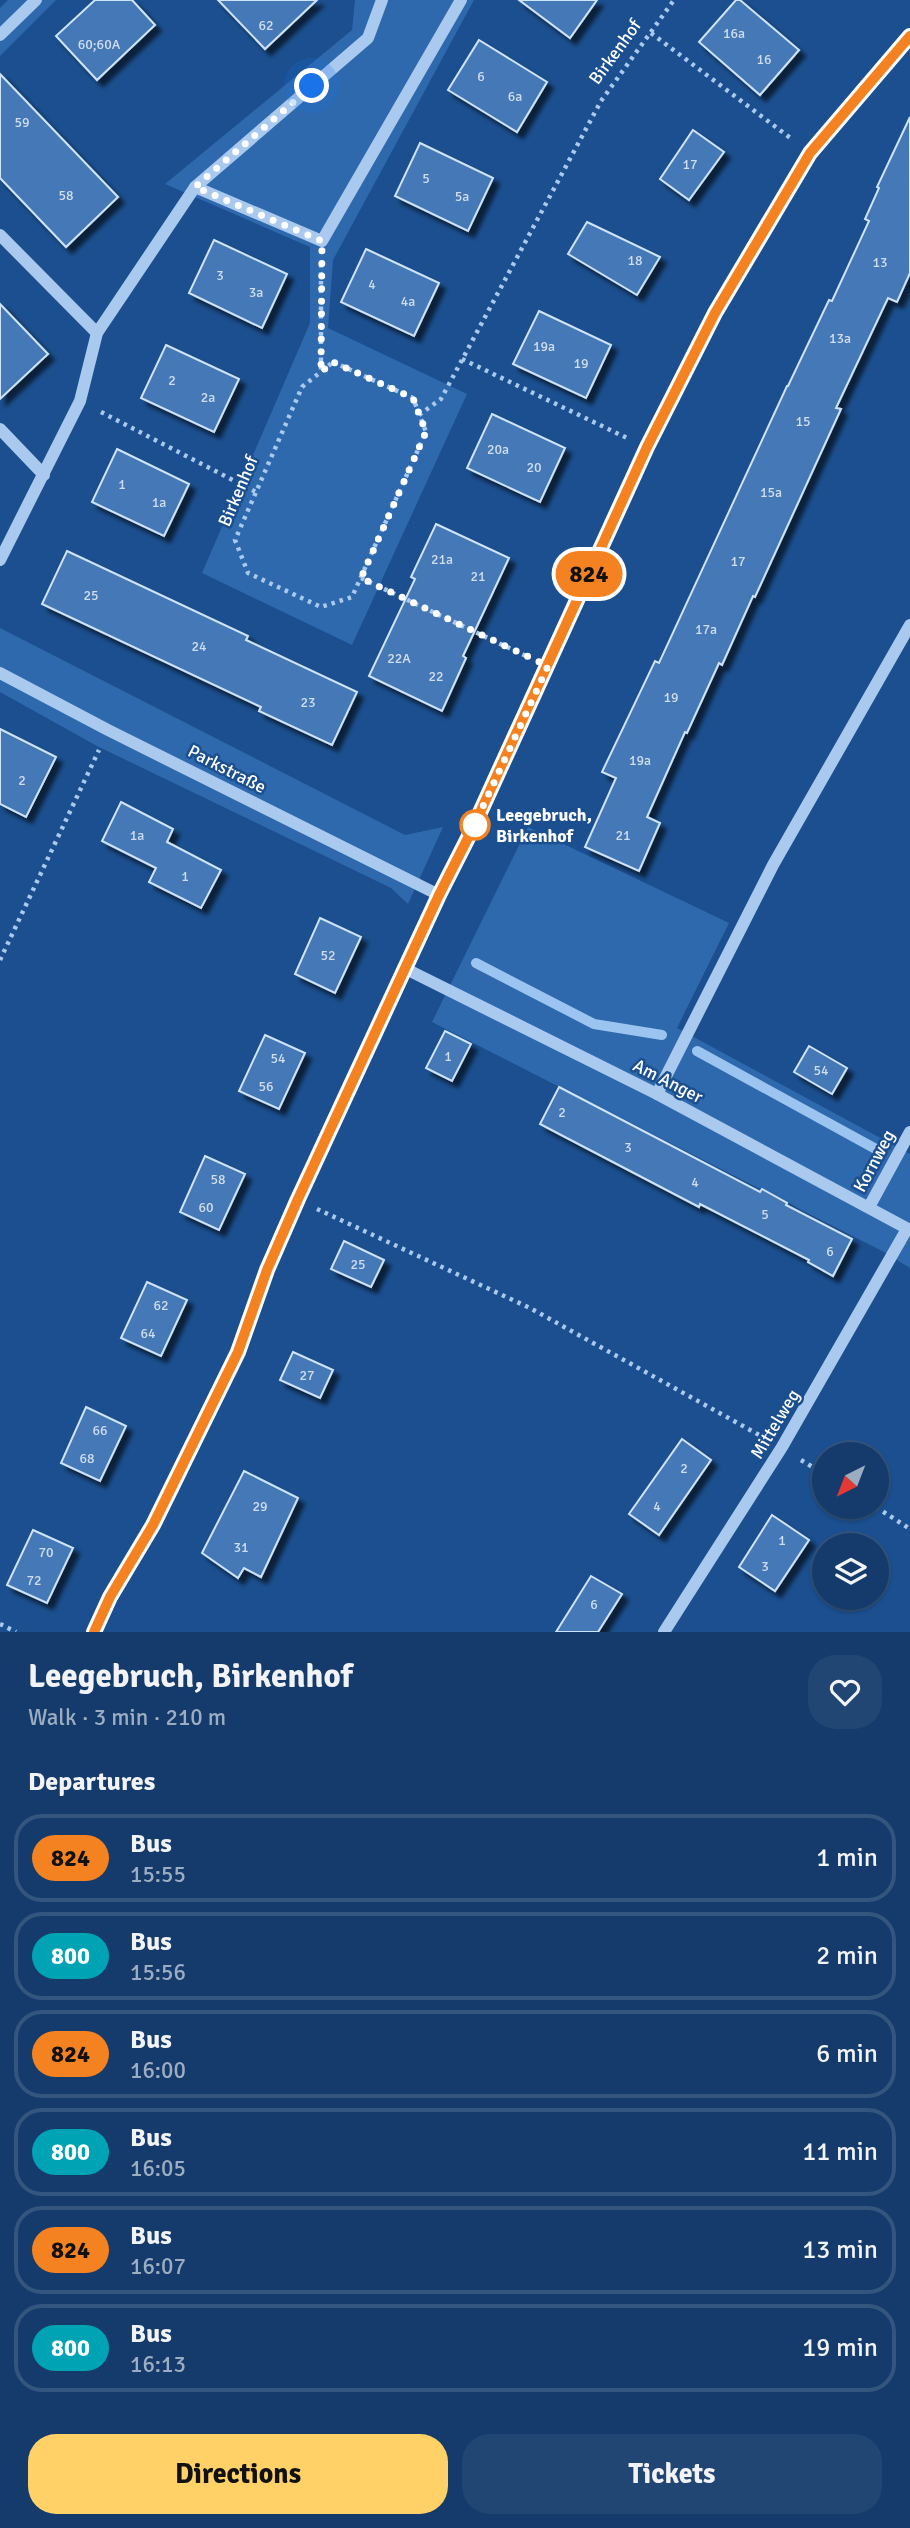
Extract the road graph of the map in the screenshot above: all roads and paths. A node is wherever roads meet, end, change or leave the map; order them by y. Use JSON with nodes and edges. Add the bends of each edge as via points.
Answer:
{"nodes":[{"id":1,"x":36,"y":0,"type":"edge"},
{"id":2,"x":382,"y":0,"type":"edge"},
{"id":3,"x":461,"y":0,"type":"edge"},
{"id":4,"x":674,"y":0,"type":"edge"},
{"id":5,"x":650,"y":33,"type":"junction"},
{"id":6,"x":0,"y":35,"type":"edge"},
{"id":7,"x":910,"y":36,"type":"edge"},
{"id":8,"x":810,"y":153,"type":"junction"},
{"id":9,"x":195,"y":187,"type":"junction"},
{"id":10,"x":0,"y":235,"type":"edge"},
{"id":11,"x":322,"y":241,"type":"junction"},
{"id":12,"x":97,"y":333,"type":"junction"},
{"id":13,"x":462,"y":359,"type":"junction"},
{"id":14,"x":321,"y":372,"type":"junction"},
{"id":15,"x":80,"y":401,"type":"junction"},
{"id":16,"x":419,"y":415,"type":"junction"},
{"id":17,"x":0,"y":429,"type":"edge"},
{"id":18,"x":647,"y":447,"type":"junction"},
{"id":19,"x":44,"y":475,"type":"junction"},
{"id":20,"x":256,"y":492,"type":"junction"},
{"id":21,"x":0,"y":560,"type":"edge"},
{"id":22,"x":361,"y":578,"type":"junction"},
{"id":23,"x":910,"y":625,"type":"edge"},
{"id":24,"x":548,"y":666,"type":"junction"},
{"id":25,"x":0,"y":673,"type":"edge"},
{"id":26,"x":108,"y":730,"type":"junction"},
{"id":27,"x":439,"y":895,"type":"junction"},
{"id":28,"x":0,"y":960,"type":"edge"},
{"id":29,"x":406,"y":969,"type":"junction"},
{"id":30,"x":657,"y":1094,"type":"junction"},
{"id":31,"x":910,"y":1132,"type":"edge"},
{"id":32,"x":298,"y":1199,"type":"junction"},
{"id":33,"x":869,"y":1207,"type":"junction"},
{"id":34,"x":909,"y":1229,"type":"edge"},
{"id":35,"x":782,"y":1447,"type":"junction"},
{"id":36,"x":812,"y":1466,"type":"edge"},
{"id":37,"x":889,"y":1515,"type":"edge"},
{"id":38,"x":910,"y":1529,"type":"edge"},
{"id":39,"x":0,"y":1625,"type":"edge"},
{"id":40,"x":16,"y":1632,"type":"edge"},
{"id":41,"x":94,"y":1632,"type":"edge"},
{"id":42,"x":664,"y":1632,"type":"edge"}],
"edges":[{"from":1,"to":6,"type":"street"},
{"from":2,"to":9,"type":"street","via":[[368,38]]},
{"from":3,"to":11,"type":"street"},
{"from":4,"to":5,"type":"path","name":"Birkenhof"},
{"from":5,"to":8,"type":"path"},
{"from":5,"to":13,"type":"path","name":"Birkenhof","via":[[601,101]]},
{"from":7,"to":8,"type":"street"},
{"from":8,"to":18,"type":"street","via":[[715,313]]},
{"from":9,"to":11,"type":"street"},
{"from":9,"to":12,"type":"street"},
{"from":10,"to":12,"type":"street"},
{"from":11,"to":14,"type":"path"},
{"from":12,"to":15,"type":"street"},
{"from":13,"to":16,"type":"path","name":"Birkenhof","via":[[440,399]]},
{"from":13,"to":18,"type":"path"},
{"from":14,"to":16,"type":"path","via":[[333,362],[413,398]]},
{"from":14,"to":20,"type":"path","name":"Birkenhof","via":[[302,387]]},
{"from":15,"to":19,"type":"street"},
{"from":15,"to":20,"type":"path"},
{"from":16,"to":22,"type":"path","name":"Birkenhof","via":[[426,432]]},
{"from":17,"to":19,"type":"street"},
{"from":18,"to":24,"type":"street"},
{"from":19,"to":21,"type":"street"},
{"from":20,"to":22,"type":"path","name":"Birkenhof","via":[[235,540],[248,573],[321,607],[352,597]]},
{"from":22,"to":24,"type":"path"},
{"from":23,"to":30,"type":"street","via":[[773,865]]},
{"from":24,"to":27,"type":"street"},
{"from":25,"to":26,"type":"street","name":"Parkstraße"},
{"from":26,"to":27,"type":"street","name":"Parkstraße"},
{"from":26,"to":28,"type":"path"},
{"from":27,"to":29,"type":"street"},
{"from":29,"to":30,"type":"street","name":"Am Anger"},
{"from":29,"to":32,"type":"street"},
{"from":30,"to":33,"type":"street","name":"Am Anger"},
{"from":31,"to":33,"type":"street","name":"Kornweg"},
{"from":32,"to":35,"type":"path","via":[[530,1308]]},
{"from":32,"to":41,"type":"street","via":[[238,1352],[153,1525]]},
{"from":33,"to":34,"type":"street","name":"Am Anger"},
{"from":34,"to":35,"type":"street","name":"Mittelweg"},
{"from":35,"to":36,"type":"path"},
{"from":35,"to":42,"type":"street","name":"Mittelweg"},
{"from":37,"to":38,"type":"path"},
{"from":39,"to":40,"type":"path"}]}
